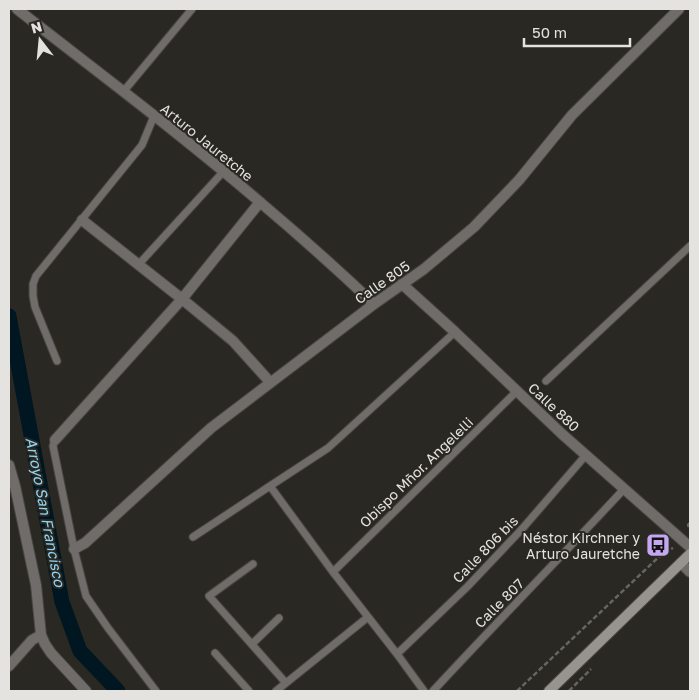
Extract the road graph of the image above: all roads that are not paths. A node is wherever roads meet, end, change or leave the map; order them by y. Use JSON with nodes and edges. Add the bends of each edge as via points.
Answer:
{"nodes":[{"id":1,"x":17,"y":9,"type":"edge"},
{"id":2,"x":192,"y":9,"type":"edge"},
{"id":3,"x":679,"y":9,"type":"edge"},
{"id":4,"x":122,"y":92,"type":"junction"},
{"id":5,"x":154,"y":116,"type":"junction"},
{"id":6,"x":223,"y":172,"type":"junction"},
{"id":7,"x":260,"y":202,"type":"junction"},
{"id":8,"x":82,"y":220,"type":"junction"},
{"id":9,"x":690,"y":246,"type":"edge"},
{"id":10,"x":139,"y":264,"type":"junction"},
{"id":11,"x":402,"y":284,"type":"junction"},
{"id":12,"x":182,"y":299,"type":"junction"},
{"id":13,"x":374,"y":304,"type":"junction"},
{"id":14,"x":455,"y":332,"type":"junction"},
{"id":15,"x":57,"y":360,"type":"dead end"},
{"id":16,"x":270,"y":382,"type":"junction"},
{"id":17,"x":546,"y":382,"type":"dead end"},
{"id":18,"x":517,"y":391,"type":"junction"},
{"id":19,"x":55,"y":440,"type":"joint"},
{"id":20,"x":586,"y":455,"type":"junction"},
{"id":21,"x":9,"y":465,"type":"edge"},
{"id":22,"x":270,"y":486,"type":"junction"},
{"id":23,"x":624,"y":489,"type":"junction"},
{"id":24,"x":193,"y":537,"type":"dead end"},
{"id":25,"x":687,"y":544,"type":"edge"},
{"id":26,"x":74,"y":549,"type":"junction"},
{"id":27,"x":690,"y":554,"type":"edge"},
{"id":28,"x":681,"y":563,"type":"junction"},
{"id":29,"x":253,"y":564,"type":"dead end"},
{"id":30,"x":333,"y":572,"type":"junction"},
{"id":31,"x":690,"y":572,"type":"edge"},
{"id":32,"x":368,"y":617,"type":"junction"},
{"id":33,"x":279,"y":618,"type":"dead end"},
{"id":34,"x":41,"y":635,"type":"junction"},
{"id":35,"x":252,"y":644,"type":"junction"},
{"id":36,"x":214,"y":654,"type":"dead end"},
{"id":37,"x":397,"y":654,"type":"junction"},
{"id":38,"x":9,"y":666,"type":"edge"},
{"id":39,"x":286,"y":683,"type":"junction"},
{"id":40,"x":86,"y":691,"type":"edge"},
{"id":41,"x":156,"y":691,"type":"edge"},
{"id":42,"x":249,"y":691,"type":"edge"},
{"id":43,"x":276,"y":691,"type":"edge"},
{"id":44,"x":424,"y":691,"type":"edge"},
{"id":45,"x":433,"y":691,"type":"edge"},
{"id":46,"x":549,"y":691,"type":"edge"}],
"edges":[{"from":1,"to":4,"type":"street","name":"Arturo Jauretche"},
{"from":2,"to":4,"type":"lane"},
{"from":3,"to":11,"type":"street","name":"Calle 805","via":[[572,115],[519,180],[474,227]]},
{"from":4,"to":5,"type":"street","name":"Arturo Jauretche"},
{"from":5,"to":6,"type":"street","name":"Arturo Jauretche"},
{"from":5,"to":8,"type":"lane","via":[[142,145]]},
{"from":6,"to":7,"type":"street","name":"Arturo Jauretche"},
{"from":6,"to":10,"type":"lane"},
{"from":7,"to":12,"type":"street"},
{"from":7,"to":13,"type":"street","name":"Arturo Jauretche"},
{"from":8,"to":10,"type":"street"},
{"from":8,"to":15,"type":"lane","via":[[33,284],[35,307]]},
{"from":9,"to":17,"type":"lane"},
{"from":10,"to":12,"type":"street"},
{"from":11,"to":13,"type":"street","name":"Calle 805"},
{"from":11,"to":14,"type":"street","name":"Calle 880"},
{"from":12,"to":16,"type":"street","via":[[233,341]]},
{"from":12,"to":19,"type":"street"},
{"from":13,"to":16,"type":"street","name":"Calle 805"},
{"from":14,"to":18,"type":"street","name":"Calle 880"},
{"from":14,"to":22,"type":"lane","via":[[328,448]]},
{"from":16,"to":26,"type":"street","name":"Calle 805","via":[[211,428],[85,543]]},
{"from":18,"to":20,"type":"street","name":"Calle 880"},
{"from":18,"to":30,"type":"lane","name":"Obispo Mñor. Angelelli"},
{"from":19,"to":26,"type":"lane","via":[[53,446]]},
{"from":20,"to":23,"type":"street","name":"Calle 880"},
{"from":20,"to":37,"type":"lane","name":"Calle 806 bis","via":[[468,586]]},
{"from":21,"to":34,"type":"street","via":[[36,585]]},
{"from":22,"to":24,"type":"lane"},
{"from":22,"to":30,"type":"lane"},
{"from":23,"to":25,"type":"street","name":"Calle 880"},
{"from":23,"to":45,"type":"lane","name":"Calle 807"},
{"from":26,"to":41,"type":"lane","via":[[86,596]]},
{"from":27,"to":28,"type":"main road"},
{"from":28,"to":31,"type":"street"},
{"from":28,"to":46,"type":"main road"},
{"from":29,"to":35,"type":"lane","via":[[210,596]]},
{"from":30,"to":32,"type":"lane"},
{"from":32,"to":37,"type":"lane"},
{"from":32,"to":39,"type":"lane"},
{"from":33,"to":35,"type":"lane"},
{"from":34,"to":38,"type":"street","via":[[32,640]]},
{"from":34,"to":40,"type":"street","via":[[52,653]]},
{"from":35,"to":39,"type":"lane"},
{"from":36,"to":42,"type":"lane"},
{"from":37,"to":44,"type":"lane"},
{"from":39,"to":43,"type":"lane"}]}
